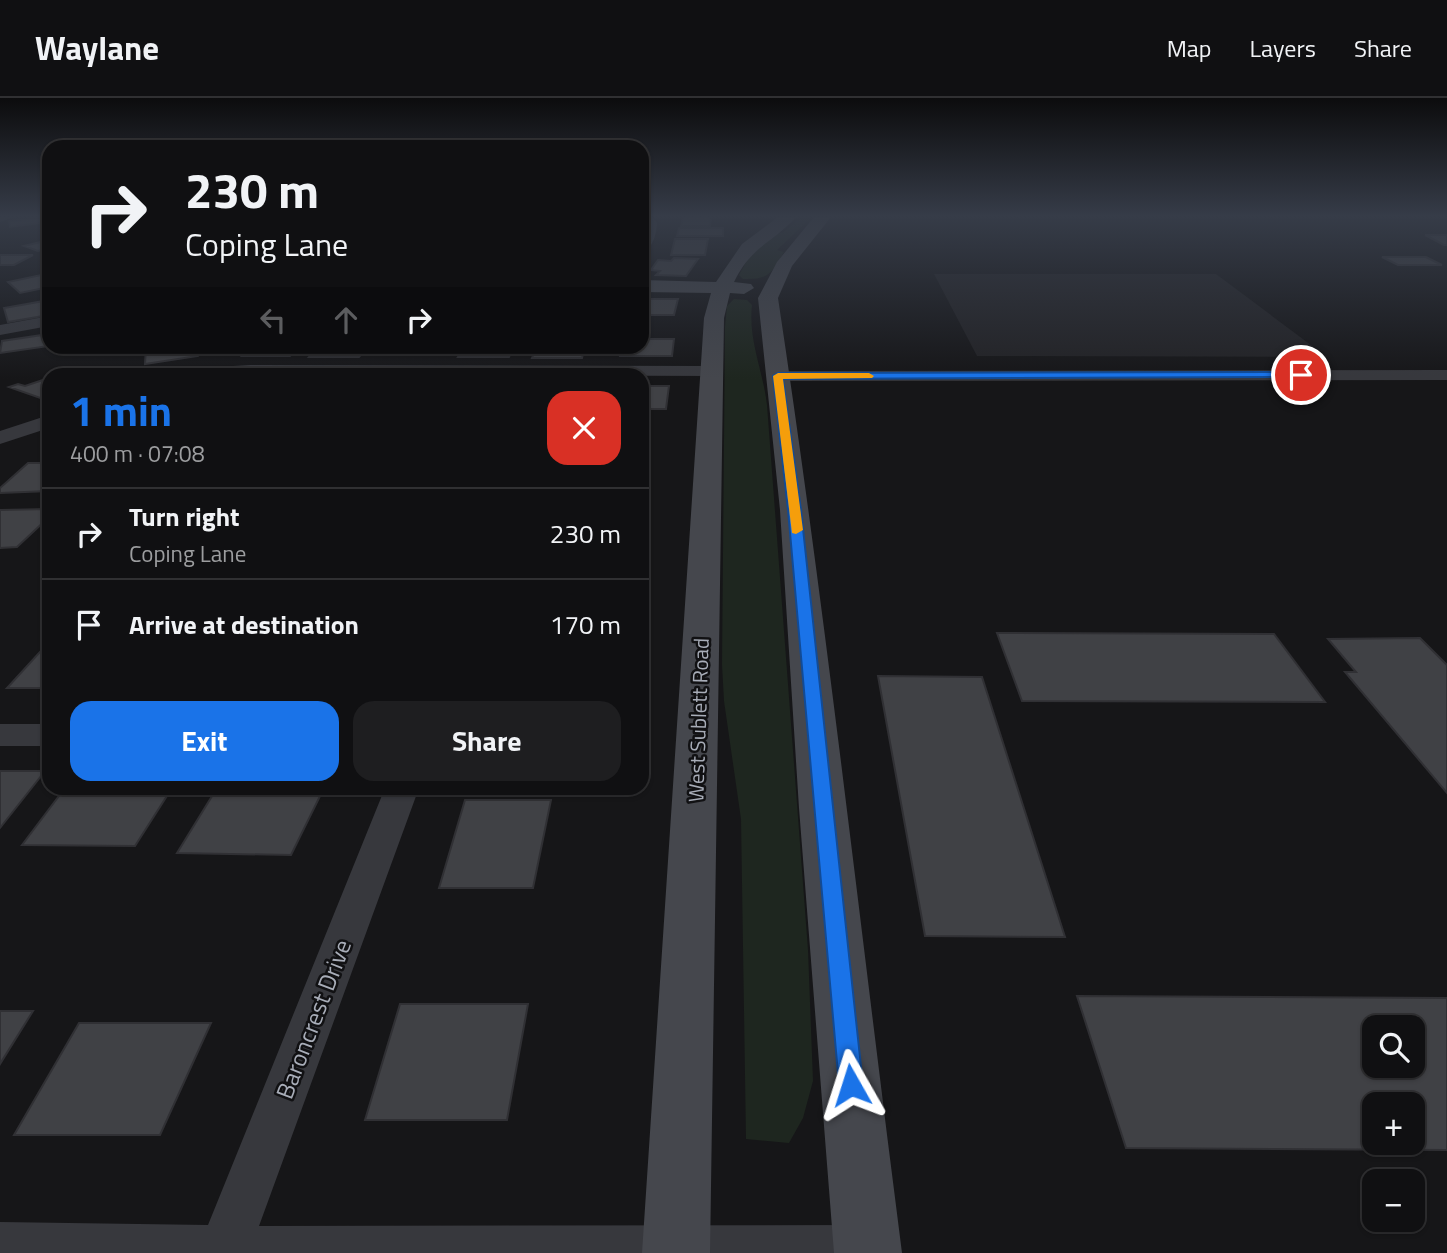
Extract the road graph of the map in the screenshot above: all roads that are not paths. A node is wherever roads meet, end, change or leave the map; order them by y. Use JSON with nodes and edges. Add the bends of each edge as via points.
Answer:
{"nodes":[{"id":1,"x":730,"y":271,"type":"edge"},
{"id":2,"x":781,"y":271,"type":"edge"},
{"id":3,"x":649,"y":286,"type":"edge"},
{"id":4,"x":720,"y":287,"type":"junction"},
{"id":5,"x":770,"y":288,"type":"junction"},
{"id":6,"x":42,"y":322,"type":"edge"},
{"id":7,"x":0,"y":330,"type":"edge"},
{"id":8,"x":649,"y":371,"type":"edge"},
{"id":9,"x":712,"y":371,"type":"junction"},
{"id":10,"x":1447,"y":375,"type":"edge"},
{"id":11,"x":778,"y":376,"type":"junction"},
{"id":12,"x":42,"y":423,"type":"edge"},
{"id":13,"x":0,"y":438,"type":"edge"},
{"id":14,"x":42,"y":734,"type":"edge"},
{"id":15,"x":0,"y":735,"type":"edge"},
{"id":16,"x":399,"y":795,"type":"edge"},
{"id":17,"x":0,"y":1248,"type":"edge"},
{"id":18,"x":224,"y":1250,"type":"junction"},
{"id":19,"x":868,"y":1252,"type":"edge"},
{"id":20,"x":676,"y":1253,"type":"edge"}],
"edges":[{"from":1,"to":4,"type":"main road","name":"West Sublett Road"},
{"from":2,"to":5,"type":"main road"},
{"from":3,"to":4,"type":"main road"},
{"from":4,"to":5,"type":"main road"},
{"from":4,"to":9,"type":"main road","name":"West Sublett Road"},
{"from":5,"to":11,"type":"main road"},
{"from":6,"to":7,"type":"street"},
{"from":8,"to":9,"type":"street"},
{"from":9,"to":20,"type":"main road","name":"West Sublett Road"},
{"from":10,"to":11,"type":"street"},
{"from":11,"to":19,"type":"main road"},
{"from":12,"to":13,"type":"street"},
{"from":14,"to":15,"type":"street"},
{"from":16,"to":18,"type":"street","name":"Baroncrest Drive"},
{"from":17,"to":18,"type":"street"},
{"from":18,"to":20,"type":"street"},
{"from":19,"to":20,"type":"street"}]}
